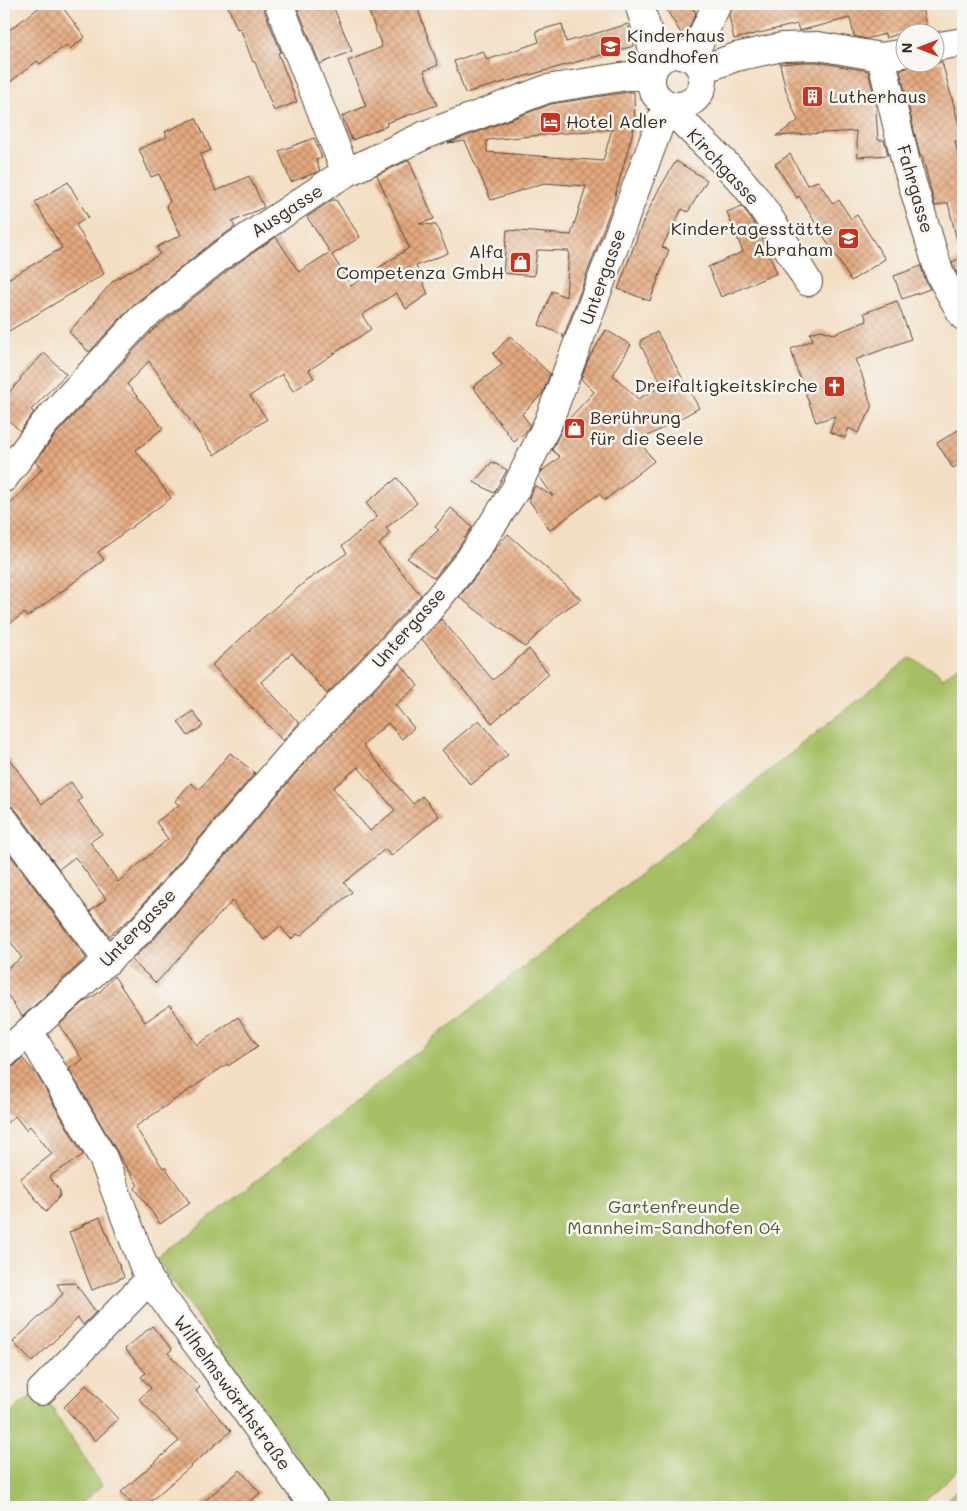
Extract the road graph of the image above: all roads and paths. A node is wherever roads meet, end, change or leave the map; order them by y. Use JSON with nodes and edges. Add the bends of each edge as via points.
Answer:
{"nodes":[{"id":1,"x":279,"y":4,"type":"edge"},
{"id":2,"x":639,"y":4,"type":"edge"},
{"id":3,"x":717,"y":4,"type":"edge"},
{"id":4,"x":963,"y":42,"type":"edge"},
{"id":5,"x":944,"y":45,"type":"edge"},
{"id":6,"x":893,"y":55,"type":"edge"},
{"id":7,"x":697,"y":64,"type":"junction"},
{"id":8,"x":654,"y":69,"type":"junction"},
{"id":9,"x":667,"y":105,"type":"junction"},
{"id":10,"x":346,"y":173,"type":"junction"},
{"id":11,"x":808,"y":282,"type":"dead end"},
{"id":12,"x":963,"y":316,"type":"edge"},
{"id":13,"x":4,"y":478,"type":"edge"},
{"id":14,"x":4,"y":820,"type":"edge"},
{"id":15,"x":108,"y":961,"type":"junction"},
{"id":16,"x":29,"y":1031,"type":"junction"},
{"id":17,"x":4,"y":1054,"type":"edge"},
{"id":18,"x":149,"y":1280,"type":"junction"},
{"id":19,"x":41,"y":1391,"type":"dead end"},
{"id":20,"x":314,"y":1507,"type":"edge"}],
"edges":[{"from":1,"to":10,"type":"street"},
{"from":2,"to":8,"type":"street"},
{"from":3,"to":7,"type":"street"},
{"from":4,"to":5,"type":"street"},
{"from":6,"to":7,"type":"street","via":[[818,46],[782,46]]},
{"from":6,"to":12,"type":"street","name":"Fahrgasse","via":[[906,163],[940,275]]},
{"from":7,"to":8,"type":"street","via":[[685,54],[678,53],[663,57]]},
{"from":7,"to":9,"type":"street","via":[[703,85],[695,99],[682,106]]},
{"from":8,"to":9,"type":"street","via":[[650,85],[659,100]]},
{"from":8,"to":10,"type":"street","name":"Ausgasse","via":[[548,90],[425,135]]},
{"from":9,"to":11,"type":"street","name":"Kirchgasse","via":[[738,177],[771,220]]},
{"from":9,"to":15,"type":"street","name":"Untergasse","via":[[548,423],[515,490],[470,559],[427,612],[298,747],[143,928]]},
{"from":10,"to":13,"type":"street","name":"Ausgasse","via":[[223,254],[142,318],[44,424]]},
{"from":14,"to":15,"type":"street"},
{"from":15,"to":16,"type":"street","name":"Untergasse"},
{"from":16,"to":17,"type":"street","name":"Untergasse"},
{"from":16,"to":18,"type":"street","name":"Wilhelmswörthstraße","via":[[103,1158]]},
{"from":18,"to":19,"type":"street"},
{"from":18,"to":20,"type":"street","name":"Wilhelmswörthstraße"}]}
